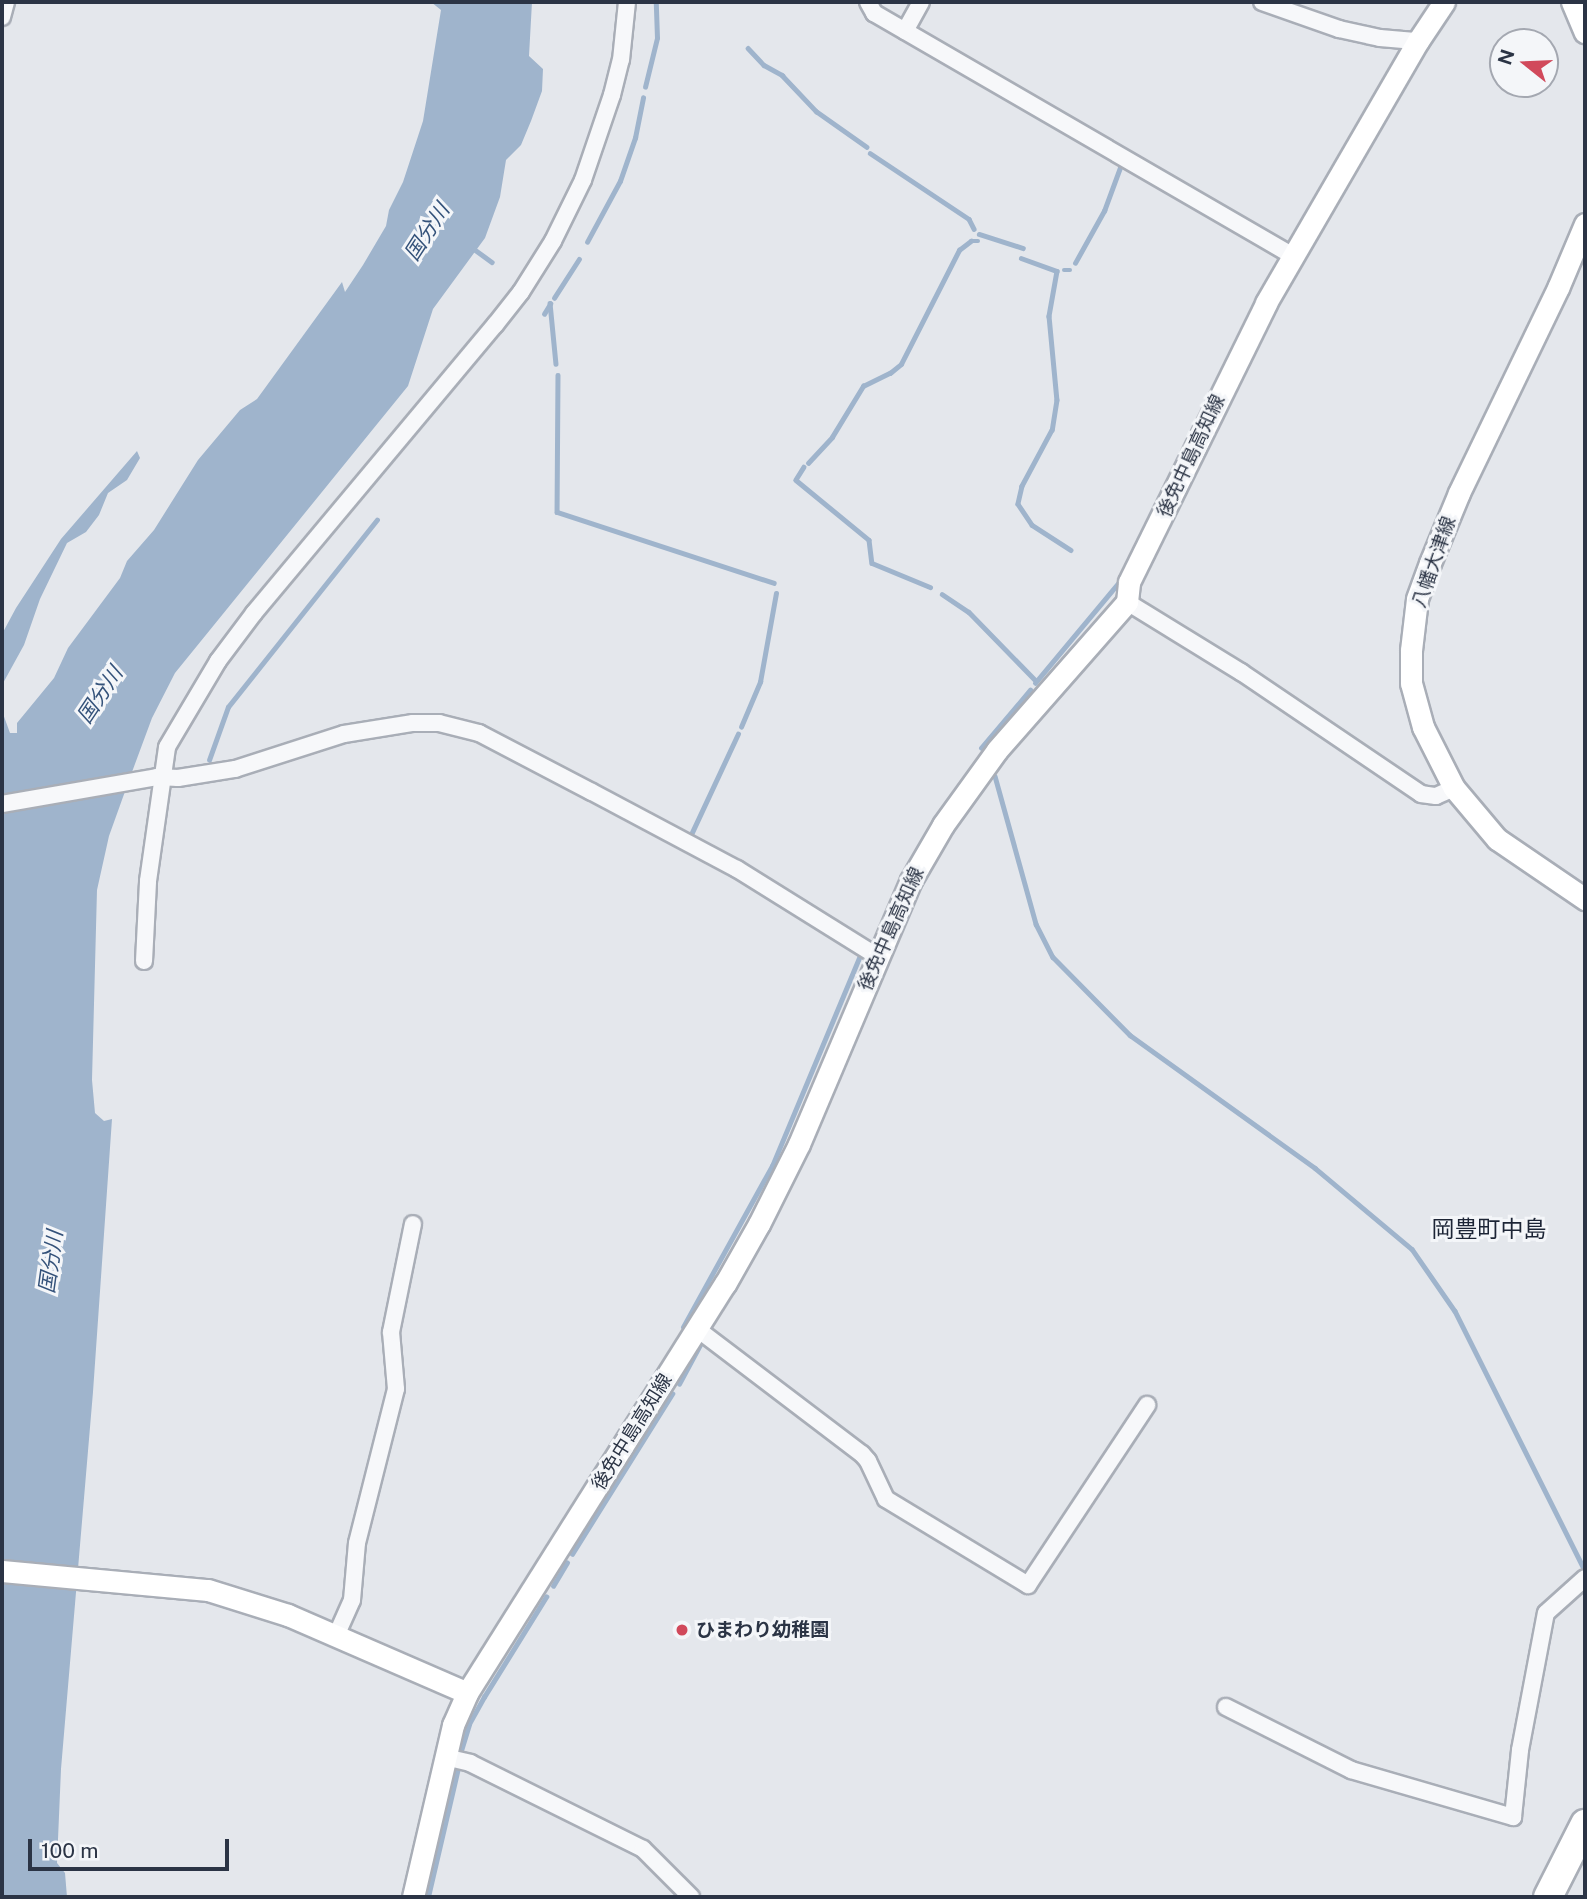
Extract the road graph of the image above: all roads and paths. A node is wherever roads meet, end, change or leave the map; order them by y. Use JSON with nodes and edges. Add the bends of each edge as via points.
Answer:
{"nodes":[{"id":1,"x":6,"y":2,"type":"edge"},
{"id":2,"x":868,"y":2,"type":"edge"},
{"id":3,"x":921,"y":2,"type":"edge"},
{"id":4,"x":1262,"y":2,"type":"edge"},
{"id":5,"x":1444,"y":2,"type":"edge"},
{"id":6,"x":1572,"y":2,"type":"edge"},
{"id":7,"x":629,"y":7,"type":"edge"},
{"id":8,"x":2,"y":17,"type":"edge"},
{"id":9,"x":905,"y":31,"type":"junction"},
{"id":10,"x":1585,"y":32,"type":"edge"},
{"id":11,"x":1418,"y":41,"type":"junction"},
{"id":12,"x":1585,"y":224,"type":"edge"},
{"id":13,"x":1292,"y":255,"type":"junction"},
{"id":14,"x":1127,"y":602,"type":"junction"},
{"id":15,"x":161,"y":778,"type":"junction"},
{"id":16,"x":1454,"y":788,"type":"junction"},
{"id":17,"x":2,"y":804,"type":"edge"},
{"id":18,"x":1585,"y":899,"type":"edge"},
{"id":19,"x":877,"y":956,"type":"junction"},
{"id":20,"x":144,"y":961,"type":"dead end"},
{"id":21,"x":413,"y":1224,"type":"dead end"},
{"id":22,"x":696,"y":1328,"type":"junction"},
{"id":23,"x":1147,"y":1405,"type":"dead end"},
{"id":24,"x":2,"y":1571,"type":"edge"},
{"id":25,"x":1585,"y":1578,"type":"edge"},
{"id":26,"x":336,"y":1636,"type":"junction"},
{"id":27,"x":467,"y":1693,"type":"junction"},
{"id":28,"x":1226,"y":1707,"type":"dead end"},
{"id":29,"x":445,"y":1757,"type":"junction"},
{"id":30,"x":1585,"y":1824,"type":"edge"},
{"id":31,"x":1585,"y":1861,"type":"edge"},
{"id":32,"x":413,"y":1897,"type":"edge"},
{"id":33,"x":691,"y":1897,"type":"edge"},
{"id":34,"x":1548,"y":1897,"type":"edge"},
{"id":35,"x":1567,"y":1897,"type":"edge"}],
"edges":[{"from":1,"to":8,"type":"street"},
{"from":2,"to":9,"type":"street","via":[[874,13]]},
{"from":3,"to":9,"type":"street"},
{"from":4,"to":11,"type":"street","via":[[1339,29]]},
{"from":5,"to":11,"type":"main road","name":"後免中島高知線"},
{"from":6,"to":10,"type":"main road"},
{"from":7,"to":15,"type":"street","via":[[612,94],[583,180],[552,242],[495,325],[218,661],[167,747]]},
{"from":9,"to":13,"type":"street"},
{"from":11,"to":13,"type":"main road","name":"後免中島高知線"},
{"from":12,"to":16,"type":"main road","name":"八幡大津線","via":[[1459,493],[1417,599],[1411,683],[1423,727]]},
{"from":13,"to":14,"type":"main road","name":"後免中島高知線","via":[[1129,582]]},
{"from":14,"to":16,"type":"street","via":[[1241,672],[1421,794],[1436,796]]},
{"from":14,"to":19,"type":"main road","name":"後免中島高知線","via":[[997,750],[954,808],[910,882]]},
{"from":15,"to":17,"type":"street"},
{"from":15,"to":19,"type":"street","via":[[235,769],[332,737],[373,729],[420,722],[461,727],[726,863]]},
{"from":15,"to":20,"type":"street"},
{"from":16,"to":18,"type":"main road","name":"八幡大津線","via":[[1497,839]]},
{"from":19,"to":22,"type":"main road","name":"後免中島高知線","via":[[799,1144],[759,1224]]},
{"from":21,"to":26,"type":"street","via":[[391,1332],[396,1389],[357,1543],[352,1600]]},
{"from":22,"to":23,"type":"street","via":[[862,1454],[886,1499],[1028,1585]]},
{"from":22,"to":27,"type":"main road","name":"後免中島高知線"},
{"from":24,"to":26,"type":"main road","via":[[208,1590],[288,1615]]},
{"from":25,"to":28,"type":"street","via":[[1546,1613],[1520,1750],[1513,1817],[1351,1770]]},
{"from":26,"to":27,"type":"main road"},
{"from":27,"to":29,"type":"main road","name":"後免中島高知線"},
{"from":29,"to":32,"type":"main road","name":"後免中島高知線"},
{"from":29,"to":33,"type":"street","via":[[470,1763],[643,1849]]},
{"from":30,"to":34,"type":"highway"},
{"from":31,"to":35,"type":"highway"}]}
